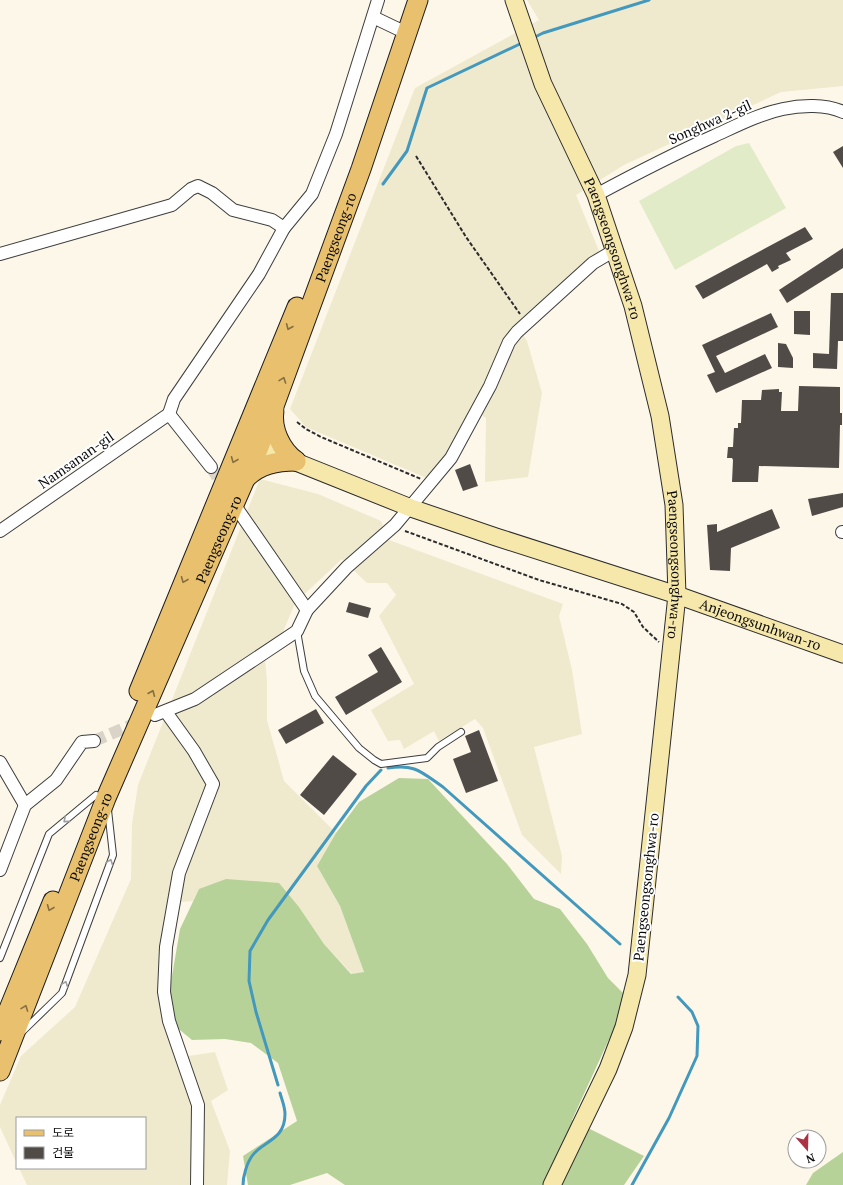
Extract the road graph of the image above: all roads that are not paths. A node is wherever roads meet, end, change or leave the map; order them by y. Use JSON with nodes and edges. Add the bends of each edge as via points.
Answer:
{"nodes":[{"id":1,"x":378,"y":0,"type":"edge"},
{"id":2,"x":514,"y":0,"type":"edge"},
{"id":3,"x":415,"y":2,"type":"edge"},
{"id":4,"x":373,"y":18,"type":"junction"},
{"id":5,"x":398,"y":28,"type":"junction"},
{"id":6,"x":843,"y":112,"type":"edge"},
{"id":7,"x":596,"y":195,"type":"junction"},
{"id":8,"x":284,"y":228,"type":"junction"},
{"id":9,"x":615,"y":250,"type":"junction"},
{"id":10,"x":0,"y":254,"type":"edge"},
{"id":11,"x":274,"y":405,"type":"junction"},
{"id":12,"x":169,"y":414,"type":"junction"},
{"id":13,"x":250,"y":443,"type":"junction"},
{"id":14,"x":296,"y":461,"type":"junction"},
{"id":15,"x":211,"y":467,"type":"tunnel mouth"},
{"id":16,"x":245,"y":479,"type":"junction"},
{"id":17,"x":411,"y":508,"type":"junction"},
{"id":18,"x":238,"y":510,"type":"dead end"},
{"id":19,"x":0,"y":531,"type":"edge"},
{"id":20,"x":677,"y":595,"type":"junction"},
{"id":21,"x":307,"y":610,"type":"junction"},
{"id":22,"x":297,"y":631,"type":"junction"},
{"id":23,"x":843,"y":654,"type":"edge"},
{"id":24,"x":461,"y":732,"type":"dead end"},
{"id":25,"x":94,"y":741,"type":"tunnel mouth"},
{"id":26,"x":0,"y":762,"type":"edge"},
{"id":27,"x":101,"y":796,"type":"junction"},
{"id":28,"x":25,"y":805,"type":"junction"},
{"id":29,"x":0,"y":870,"type":"edge"},
{"id":30,"x":0,"y":958,"type":"edge"},
{"id":31,"x":3,"y":1032,"type":"edge"},
{"id":32,"x":0,"y":1070,"type":"edge"},
{"id":33,"x":197,"y":1185,"type":"edge"},
{"id":34,"x":552,"y":1185,"type":"edge"}],
"edges":[{"from":1,"to":4,"type":"street"},
{"from":2,"to":7,"type":"street","name":"Paengseongsonghwa-ro","via":[[543,84]]},
{"from":3,"to":5,"type":"main road","name":"Paengseong-ro"},
{"from":11,"to":3,"type":"main road","name":"Paengseong-ro","one_way":true,"via":[[361,169]]},
{"from":4,"to":5,"type":"street"},
{"from":4,"to":8,"type":"street","via":[[336,134],[312,194]]},
{"from":5,"to":13,"type":"main road","name":"Paengseong-ro","one_way":true,"via":[[324,244]]},
{"from":6,"to":7,"type":"street","name":"Songhwa 2-gil","via":[[836,108],[800,106],[746,121],[684,149]]},
{"from":7,"to":9,"type":"street","name":"Paengseongsonghwa-ro"},
{"from":8,"to":10,"type":"street","via":[[272,220],[233,210],[212,193],[198,186],[172,205]]},
{"from":8,"to":12,"type":"street","via":[[259,274],[174,399]]},
{"from":9,"to":17,"type":"street","via":[[593,263],[509,342],[477,411],[450,458]]},
{"from":9,"to":20,"type":"street","name":"Paengseongsonghwa-ro","via":[[633,306],[660,416],[674,505]]},
{"from":11,"to":13,"type":"main road","name":"Paengseong-ro"},
{"from":11,"to":14,"type":"main road","via":[[273,418],[277,434],[287,453]]},
{"from":12,"to":15,"type":"street"},
{"from":12,"to":19,"type":"street","name":"Namsanan-gil"},
{"from":13,"to":14,"type":"street","name":"Anjeongsunhwan-ro"},
{"from":13,"to":16,"type":"main road","name":"Paengseong-ro"},
{"from":13,"to":27,"type":"main road","name":"Paengseong-ro","one_way":true},
{"from":14,"to":16,"type":"main road","via":[[268,464],[258,468]]},
{"from":14,"to":17,"type":"street","name":"Anjeongsunhwan-ro"},
{"from":27,"to":16,"type":"main road","name":"Paengseong-ro","one_way":true},
{"from":17,"to":20,"type":"street","name":"Anjeongsunhwan-ro"},
{"from":17,"to":21,"type":"street","via":[[347,567]]},
{"from":18,"to":21,"type":"street"},
{"from":20,"to":23,"type":"street","name":"Anjeongsunhwan-ro"},
{"from":20,"to":34,"type":"street","name":"Paengseongsonghwa-ro","via":[[636,975],[624,1027],[608,1069]]},
{"from":21,"to":22,"type":"street"},
{"from":22,"to":24,"type":"lane","via":[[304,671],[315,696],[358,748],[374,760],[381,764],[427,758],[438,747]]},
{"from":22,"to":33,"type":"street","via":[[195,699],[160,713],[194,752],[214,784],[179,873],[166,947],[164,992],[169,1021],[198,1105]]},
{"from":25,"to":28,"type":"street","via":[[82,742],[56,780]]},
{"from":26,"to":28,"type":"street"},
{"from":27,"to":30,"type":"lane","one_way":true,"via":[[49,834]]},
{"from":27,"to":31,"type":"main road","name":"Paengseong-ro"},
{"from":31,"to":27,"type":"lane","one_way":true,"via":[[62,993],[113,856]]},
{"from":28,"to":29,"type":"street"},
{"from":31,"to":32,"type":"main road","name":"Paengseong-ro"}]}
